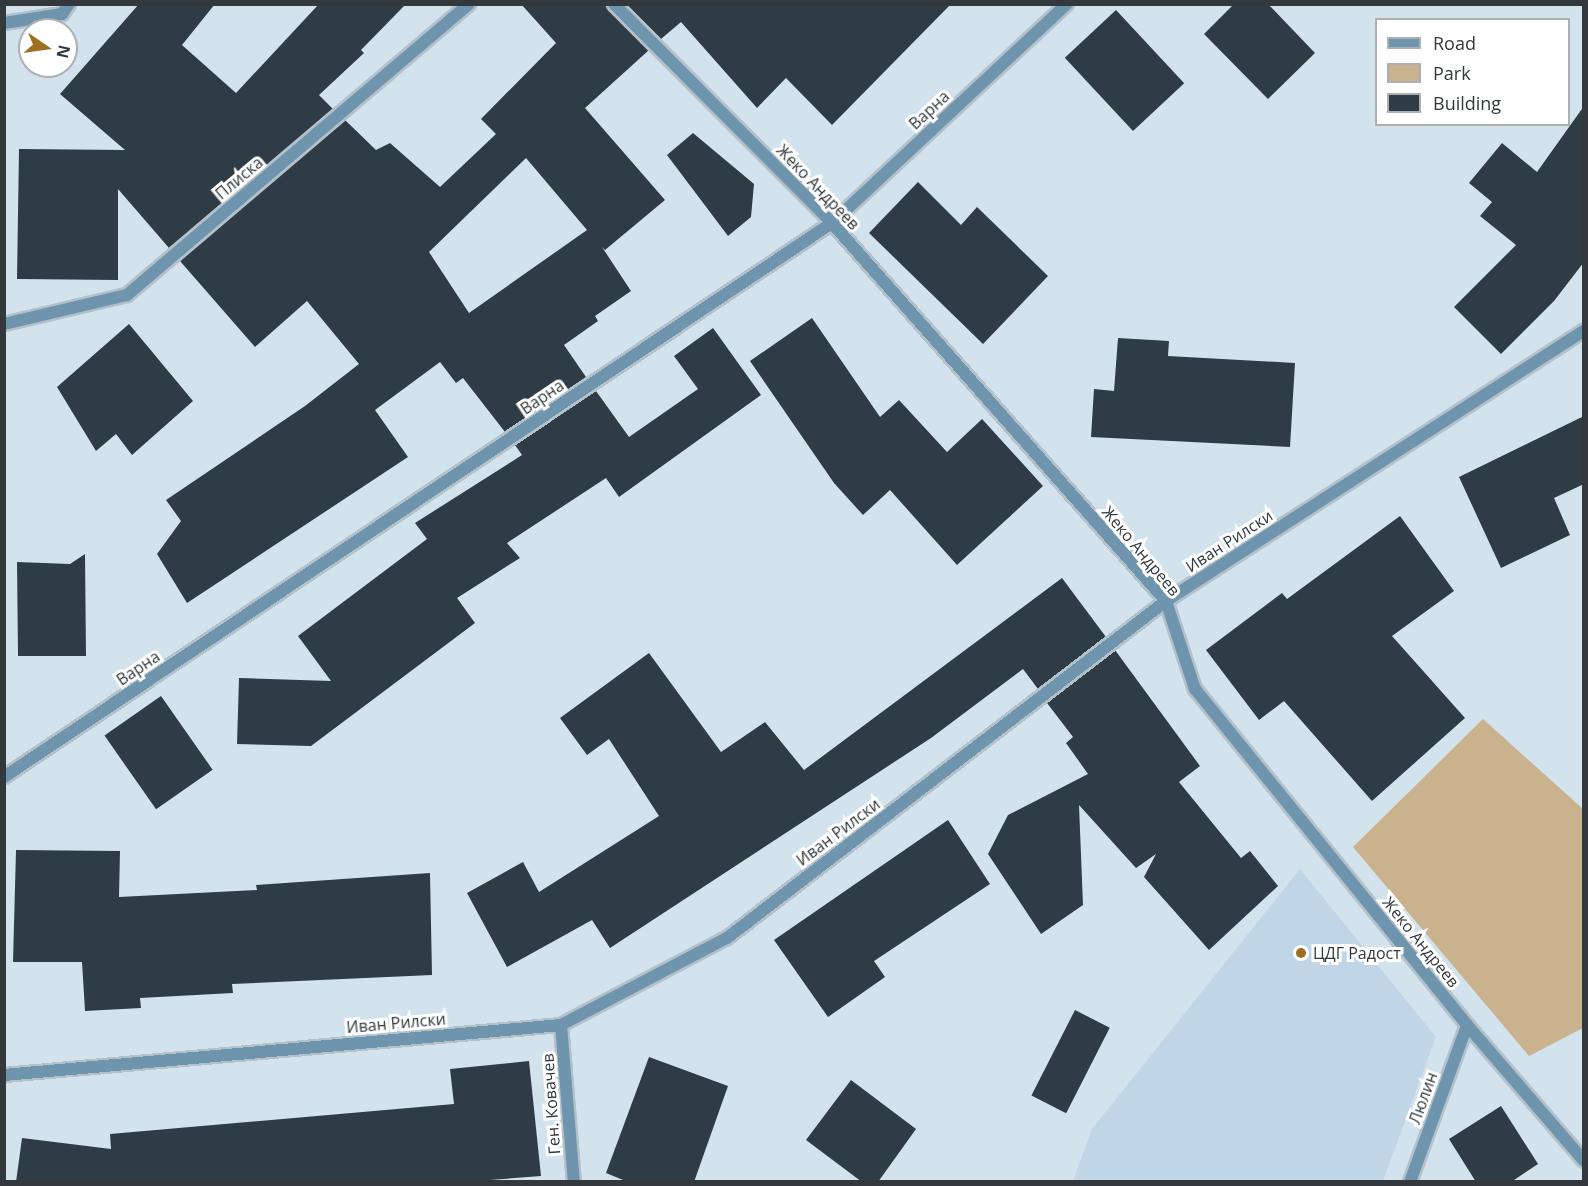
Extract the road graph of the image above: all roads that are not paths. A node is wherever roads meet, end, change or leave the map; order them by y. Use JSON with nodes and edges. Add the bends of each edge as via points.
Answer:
{"nodes":[{"id":1,"x":69,"y":4,"type":"edge"},
{"id":2,"x":469,"y":4,"type":"edge"},
{"id":3,"x":614,"y":4,"type":"edge"},
{"id":4,"x":1066,"y":4,"type":"edge"},
{"id":5,"x":4,"y":23,"type":"edge"},
{"id":6,"x":832,"y":223,"type":"junction"},
{"id":7,"x":4,"y":324,"type":"edge"},
{"id":8,"x":1584,"y":331,"type":"edge"},
{"id":9,"x":1166,"y":602,"type":"junction"},
{"id":10,"x":4,"y":777,"type":"edge"},
{"id":11,"x":561,"y":1024,"type":"junction"},
{"id":12,"x":1467,"y":1025,"type":"junction"},
{"id":13,"x":4,"y":1075,"type":"edge"},
{"id":14,"x":1584,"y":1161,"type":"edge"},
{"id":15,"x":574,"y":1182,"type":"edge"},
{"id":16,"x":1410,"y":1182,"type":"edge"}],
"edges":[{"from":1,"to":5,"type":"street","via":[[62,14]]},
{"from":2,"to":7,"type":"street","name":"Плиска","via":[[128,295]]},
{"from":3,"to":6,"type":"street","name":"Жеко Андреев"},
{"from":4,"to":6,"type":"street","name":"Варна"},
{"from":6,"to":9,"type":"street","name":"Жеко Андреев"},
{"from":6,"to":10,"type":"street","name":"Варна"},
{"from":8,"to":9,"type":"street","name":"Иван Рилски"},
{"from":9,"to":11,"type":"street","name":"Иван Рилски","via":[[726,938]]},
{"from":9,"to":12,"type":"street","name":"Жеко Андреев","via":[[1195,689]]},
{"from":11,"to":13,"type":"street","name":"Иван Рилски"},
{"from":11,"to":15,"type":"street","name":"Ген. Ковачев"},
{"from":12,"to":14,"type":"street","name":"Жеко Андреев"},
{"from":12,"to":16,"type":"street","name":"Люлин"}]}
